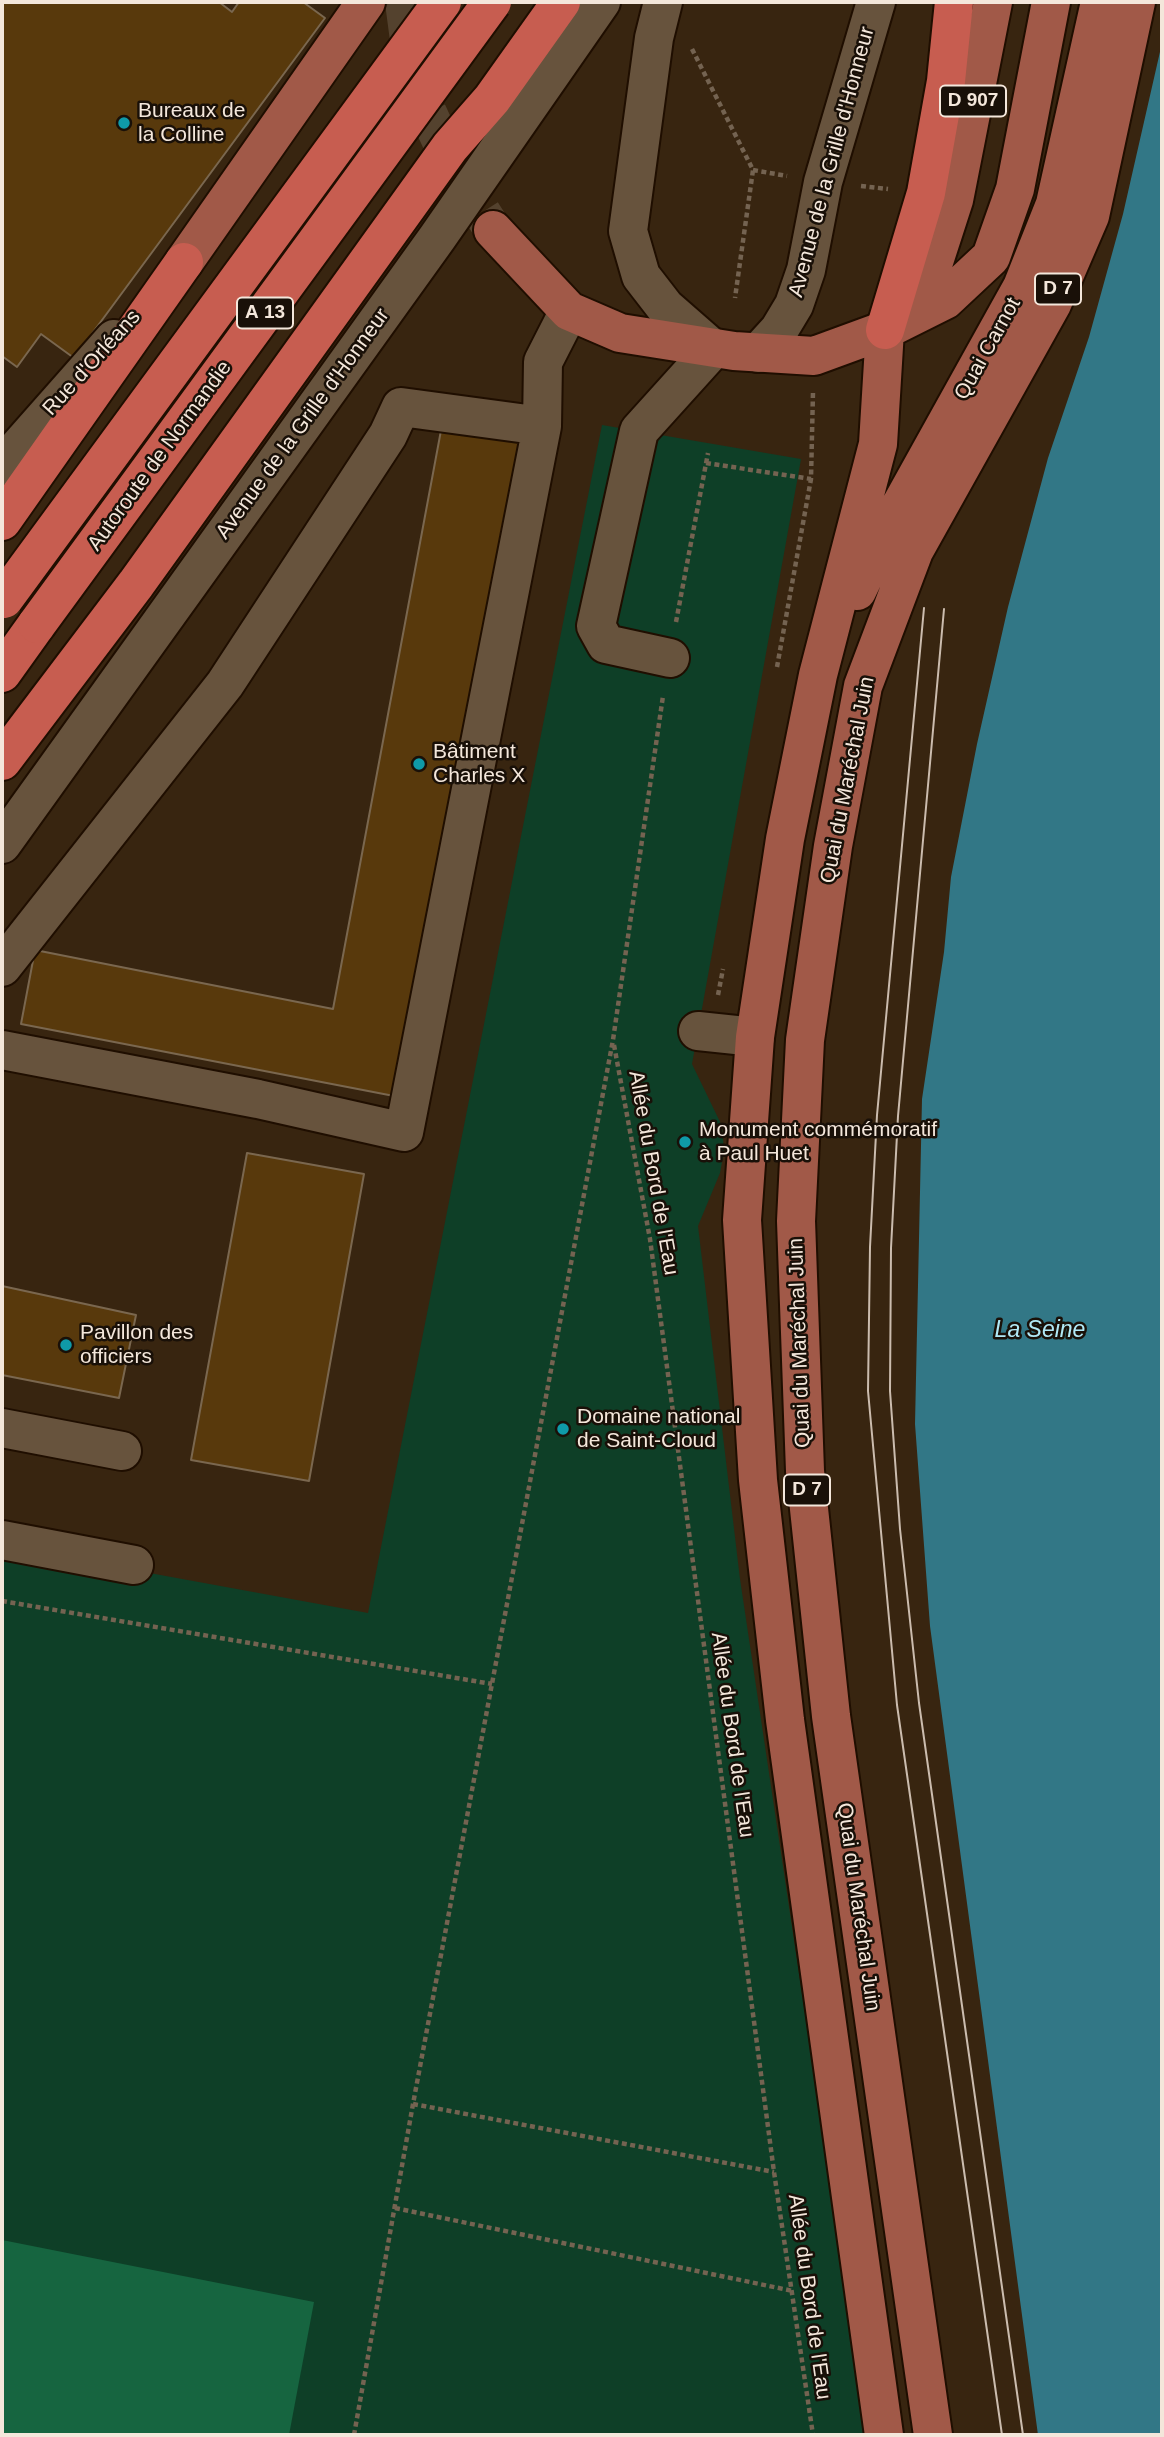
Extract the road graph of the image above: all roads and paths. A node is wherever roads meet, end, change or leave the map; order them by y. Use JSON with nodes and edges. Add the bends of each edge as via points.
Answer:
{"nodes":[{"id":1,"x":366,"y":2,"type":"edge"},
{"id":2,"x":442,"y":2,"type":"edge"},
{"id":3,"x":492,"y":2,"type":"edge"},
{"id":4,"x":529,"y":2,"type":"edge"},
{"id":5,"x":561,"y":2,"type":"edge"},
{"id":6,"x":601,"y":2,"type":"edge"},
{"id":7,"x":663,"y":2,"type":"edge"},
{"id":8,"x":876,"y":2,"type":"edge"},
{"id":9,"x":954,"y":2,"type":"edge"},
{"id":10,"x":993,"y":2,"type":"edge"},
{"id":11,"x":1051,"y":2,"type":"edge"},
{"id":12,"x":1100,"y":2,"type":"edge"},
{"id":13,"x":1136,"y":2,"type":"edge"},
{"id":14,"x":687,"y":38,"type":"dead end"},
{"id":15,"x":450,"y":147,"type":"junction"},
{"id":16,"x":493,"y":230,"type":"tunnel mouth"},
{"id":17,"x":184,"y":262,"type":"junction"},
{"id":18,"x":735,"y":298,"type":"dead end"},
{"id":19,"x":569,"y":311,"type":"junction"},
{"id":20,"x":885,"y":330,"type":"junction"},
{"id":21,"x":713,"y":349,"type":"junction"},
{"id":22,"x":758,"y":353,"type":"junction"},
{"id":23,"x":814,"y":356,"type":"junction"},
{"id":24,"x":542,"y":426,"type":"junction"},
{"id":25,"x":708,"y":453,"type":"dead end"},
{"id":26,"x":706,"y":463,"type":"junction"},
{"id":27,"x":2,"y":466,"type":"edge"},
{"id":28,"x":811,"y":479,"type":"junction"},
{"id":29,"x":2,"y":521,"type":"edge"},
{"id":30,"x":914,"y":551,"type":"joint"},
{"id":31,"x":3,"y":600,"type":"edge"},
{"id":32,"x":670,"y":658,"type":"junction"},
{"id":33,"x":777,"y":668,"type":"dead end"},
{"id":34,"x":2,"y":673,"type":"edge"},
{"id":35,"x":818,"y":676,"type":"junction"},
{"id":36,"x":2,"y":761,"type":"edge"},
{"id":37,"x":2,"y":844,"type":"edge"},
{"id":38,"x":724,"y":965,"type":"dead end"},
{"id":39,"x":2,"y":967,"type":"edge"},
{"id":40,"x":705,"y":1032,"type":"joint"},
{"id":41,"x":755,"y":1037,"type":"junction"},
{"id":42,"x":613,"y":1040,"type":"junction"},
{"id":43,"x":2,"y":1050,"type":"edge"},
{"id":44,"x":2,"y":1428,"type":"edge"},
{"id":45,"x":122,"y":1451,"type":"dead end"},
{"id":46,"x":2,"y":1540,"type":"edge"},
{"id":47,"x":134,"y":1565,"type":"dead end"},
{"id":48,"x":2,"y":1601,"type":"edge"},
{"id":49,"x":492,"y":1685,"type":"junction"},
{"id":50,"x":413,"y":2104,"type":"junction"},
{"id":51,"x":774,"y":2172,"type":"junction"},
{"id":52,"x":395,"y":2208,"type":"junction"},
{"id":53,"x":793,"y":2291,"type":"junction"},
{"id":54,"x":354,"y":2435,"type":"edge"},
{"id":55,"x":813,"y":2435,"type":"edge"},
{"id":56,"x":884,"y":2435,"type":"edge"},
{"id":57,"x":933,"y":2435,"type":"edge"}],
"edges":[{"from":1,"to":17,"type":"main road"},
{"from":2,"to":31,"type":"highway","name":"Autoroute de Normandie","number":"A 13","bridge":true},
{"from":3,"to":34,"type":"highway","name":"Autoroute de Normandie","number":"A 13","bridge":true},
{"from":4,"to":15,"type":"highway"},
{"from":5,"to":15,"type":"highway","via":[[492,99]]},
{"from":6,"to":37,"type":"street","name":"Avenue de la Grille d'Honneur"},
{"from":7,"to":21,"type":"street","via":[[628,231],[641,276],[665,307]]},
{"from":8,"to":22,"type":"street","name":"Avenue de la Grille d'Honneur","via":[[823,182],[806,270],[794,305]]},
{"from":9,"to":20,"type":"highway","via":[[946,81],[926,193]]},
{"from":10,"to":20,"type":"main road","number":"D 907","via":[[954,200],[933,265]]},
{"from":11,"to":20,"type":"main road","via":[[1015,189],[991,257],[945,300]]},
{"from":12,"to":35,"type":"main road","name":"Quai Carnot","number":"D 7","via":[[1055,204],[1022,287],[883,537]]},
{"from":13,"to":30,"type":"main road","name":"Quai Carnot","number":"D 7","via":[[1090,216],[1052,304]]},
{"from":14,"to":18,"type":"path","via":[[753,170]]},
{"from":15,"to":36,"type":"highway","via":[[136,584]]},
{"from":16,"to":19,"type":"main road"},
{"from":17,"to":27,"type":"street","name":"Rue d'Orléans"},
{"from":17,"to":29,"type":"highway"},
{"from":19,"to":21,"type":"main road","via":[[620,333]]},
{"from":19,"to":24,"type":"street","via":[[543,362]]},
{"from":20,"to":23,"type":"main road"},
{"from":20,"to":35,"type":"main road","number":"D 7","via":[[878,444]]},
{"from":21,"to":22,"type":"main road"},
{"from":21,"to":32,"type":"street","via":[[639,431],[596,626],[606,644]]},
{"from":22,"to":23,"type":"main road"},
{"from":23,"to":28,"type":"path"},
{"from":24,"to":39,"type":"street","via":[[401,407],[388,435],[225,684]]},
{"from":24,"to":43,"type":"street","via":[[404,1132]]},
{"from":25,"to":26,"type":"path"},
{"from":26,"to":28,"type":"path"},
{"from":26,"to":32,"type":"path"},
{"from":28,"to":33,"type":"path"},
{"from":30,"to":57,"type":"main road","name":"Quai du Maréchal Juin","number":"D 7","via":[[863,686],[833,846],[805,1040],[796,1222],[805,1471],[831,1716]]},
{"from":32,"to":42,"type":"path"},
{"from":35,"to":41,"type":"main road","number":"D 7","via":[[785,839]]},
{"from":38,"to":40,"type":"path"},
{"from":40,"to":41,"type":"street"},
{"from":41,"to":56,"type":"main road","number":"D 7","via":[[742,1220],[758,1480],[785,1720]]},
{"from":42,"to":49,"type":"path"},
{"from":42,"to":51,"type":"path","name":"Allée du Bord de l'Eau","via":[[650,1239]]},
{"from":44,"to":45,"type":"street"},
{"from":46,"to":47,"type":"street"},
{"from":48,"to":49,"type":"path"},
{"from":49,"to":50,"type":"path"},
{"from":50,"to":51,"type":"path"},
{"from":50,"to":52,"type":"path"},
{"from":51,"to":53,"type":"path","name":"Allée du Bord de l'Eau"},
{"from":52,"to":53,"type":"path"},
{"from":52,"to":54,"type":"path"},
{"from":53,"to":55,"type":"path","name":"Allée du Bord de l'Eau"}]}
